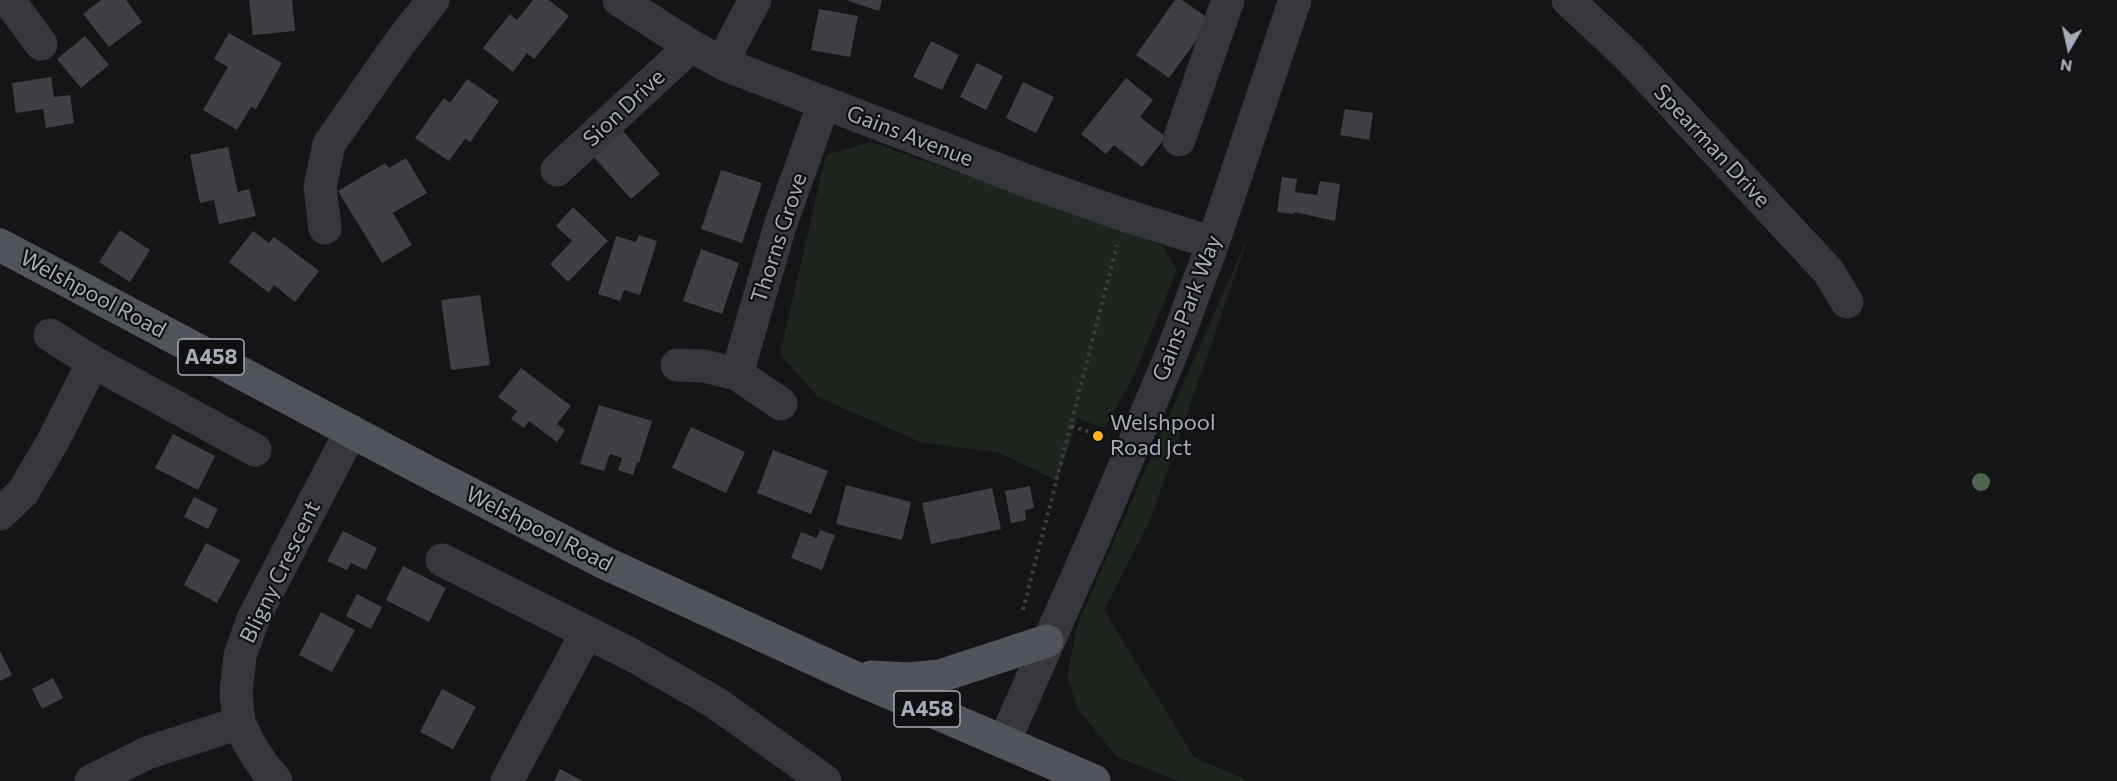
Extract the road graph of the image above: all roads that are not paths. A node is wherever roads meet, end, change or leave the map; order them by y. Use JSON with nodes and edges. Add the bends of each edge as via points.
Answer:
{"nodes":[{"id":1,"x":433,"y":0,"type":"edge"},
{"id":2,"x":619,"y":0,"type":"edge"},
{"id":3,"x":755,"y":0,"type":"edge"},
{"id":4,"x":1228,"y":0,"type":"edge"},
{"id":5,"x":1295,"y":0,"type":"edge"},
{"id":6,"x":1568,"y":0,"type":"edge"},
{"id":7,"x":12,"y":7,"type":"edge"},
{"id":8,"x":41,"y":44,"type":"dead end"},
{"id":9,"x":691,"y":46,"type":"junction"},
{"id":10,"x":726,"y":65,"type":"junction"},
{"id":11,"x":824,"y":103,"type":"junction"},
{"id":12,"x":1179,"y":141,"type":"dead end"},
{"id":13,"x":557,"y":170,"type":"dead end"},
{"id":14,"x":325,"y":228,"type":"dead end"},
{"id":15,"x":1213,"y":243,"type":"junction"},
{"id":16,"x":0,"y":245,"type":"edge"},
{"id":17,"x":1847,"y":302,"type":"dead end"},
{"id":18,"x":50,"y":335,"type":"dead end"},
{"id":19,"x":93,"y":362,"type":"junction"},
{"id":20,"x":677,"y":365,"type":"dead end"},
{"id":21,"x":737,"y":374,"type":"junction"},
{"id":22,"x":781,"y":404,"type":"dead end"},
{"id":23,"x":351,"y":431,"type":"junction"},
{"id":24,"x":255,"y":450,"type":"dead end"},
{"id":25,"x":0,"y":513,"type":"edge"},
{"id":26,"x":442,"y":560,"type":"dead end"},
{"id":27,"x":587,"y":632,"type":"junction"},
{"id":28,"x":1047,"y":641,"type":"junction"},
{"id":29,"x":851,"y":676,"type":"junction"},
{"id":30,"x":239,"y":723,"type":"junction"},
{"id":31,"x":1004,"y":742,"type":"junction"},
{"id":32,"x":91,"y":781,"type":"edge"},
{"id":33,"x":276,"y":781,"type":"edge"},
{"id":34,"x":507,"y":781,"type":"edge"},
{"id":35,"x":825,"y":781,"type":"edge"},
{"id":36,"x":1094,"y":781,"type":"edge"}],
"edges":[{"from":1,"to":14,"type":"street","via":[[328,144],[320,187]]},
{"from":2,"to":9,"type":"street","name":"Gains Avenue"},
{"from":3,"to":10,"type":"street","via":[[731,45]]},
{"from":4,"to":12,"type":"street"},
{"from":5,"to":15,"type":"street","name":"Gains Park Way"},
{"from":6,"to":17,"type":"street","name":"Spearman Drive","via":[[1629,57],[1828,271]]},
{"from":7,"to":8,"type":"street"},
{"from":9,"to":10,"type":"street","name":"Gains Avenue"},
{"from":9,"to":13,"type":"street","name":"Sion Drive"},
{"from":10,"to":11,"type":"street","name":"Gains Avenue"},
{"from":11,"to":15,"type":"street","name":"Gains Avenue","via":[[1030,182]]},
{"from":11,"to":21,"type":"street","name":"Thorns Grove","via":[[780,226]]},
{"from":15,"to":28,"type":"street","name":"Gains Park Way","via":[[1096,534]]},
{"from":16,"to":23,"type":"main road","name":"Welshpool Road","number":"A458"},
{"from":18,"to":19,"type":"street"},
{"from":19,"to":24,"type":"street"},
{"from":19,"to":25,"type":"street","via":[[28,484]]},
{"from":20,"to":21,"type":"street","via":[[704,366]]},
{"from":21,"to":22,"type":"street"},
{"from":23,"to":29,"type":"main road","name":"Welshpool Road","number":"A458","via":[[605,563]]},
{"from":23,"to":30,"type":"street","name":"Bligny Crescent","via":[[253,619],[240,656],[236,693]]},
{"from":26,"to":27,"type":"street"},
{"from":27,"to":34,"type":"street"},
{"from":27,"to":35,"type":"street","via":[[716,703]]},
{"from":28,"to":29,"type":"main road","via":[[940,676]]},
{"from":28,"to":31,"type":"street","name":"Gains Park Way"},
{"from":29,"to":31,"type":"main road","name":"Welshpool Road","number":"A458"},
{"from":30,"to":32,"type":"street","via":[[147,753]]},
{"from":30,"to":33,"type":"street","name":"Bligny Crescent"},
{"from":31,"to":36,"type":"main road","name":"Welshpool Road","number":"A458"}]}
